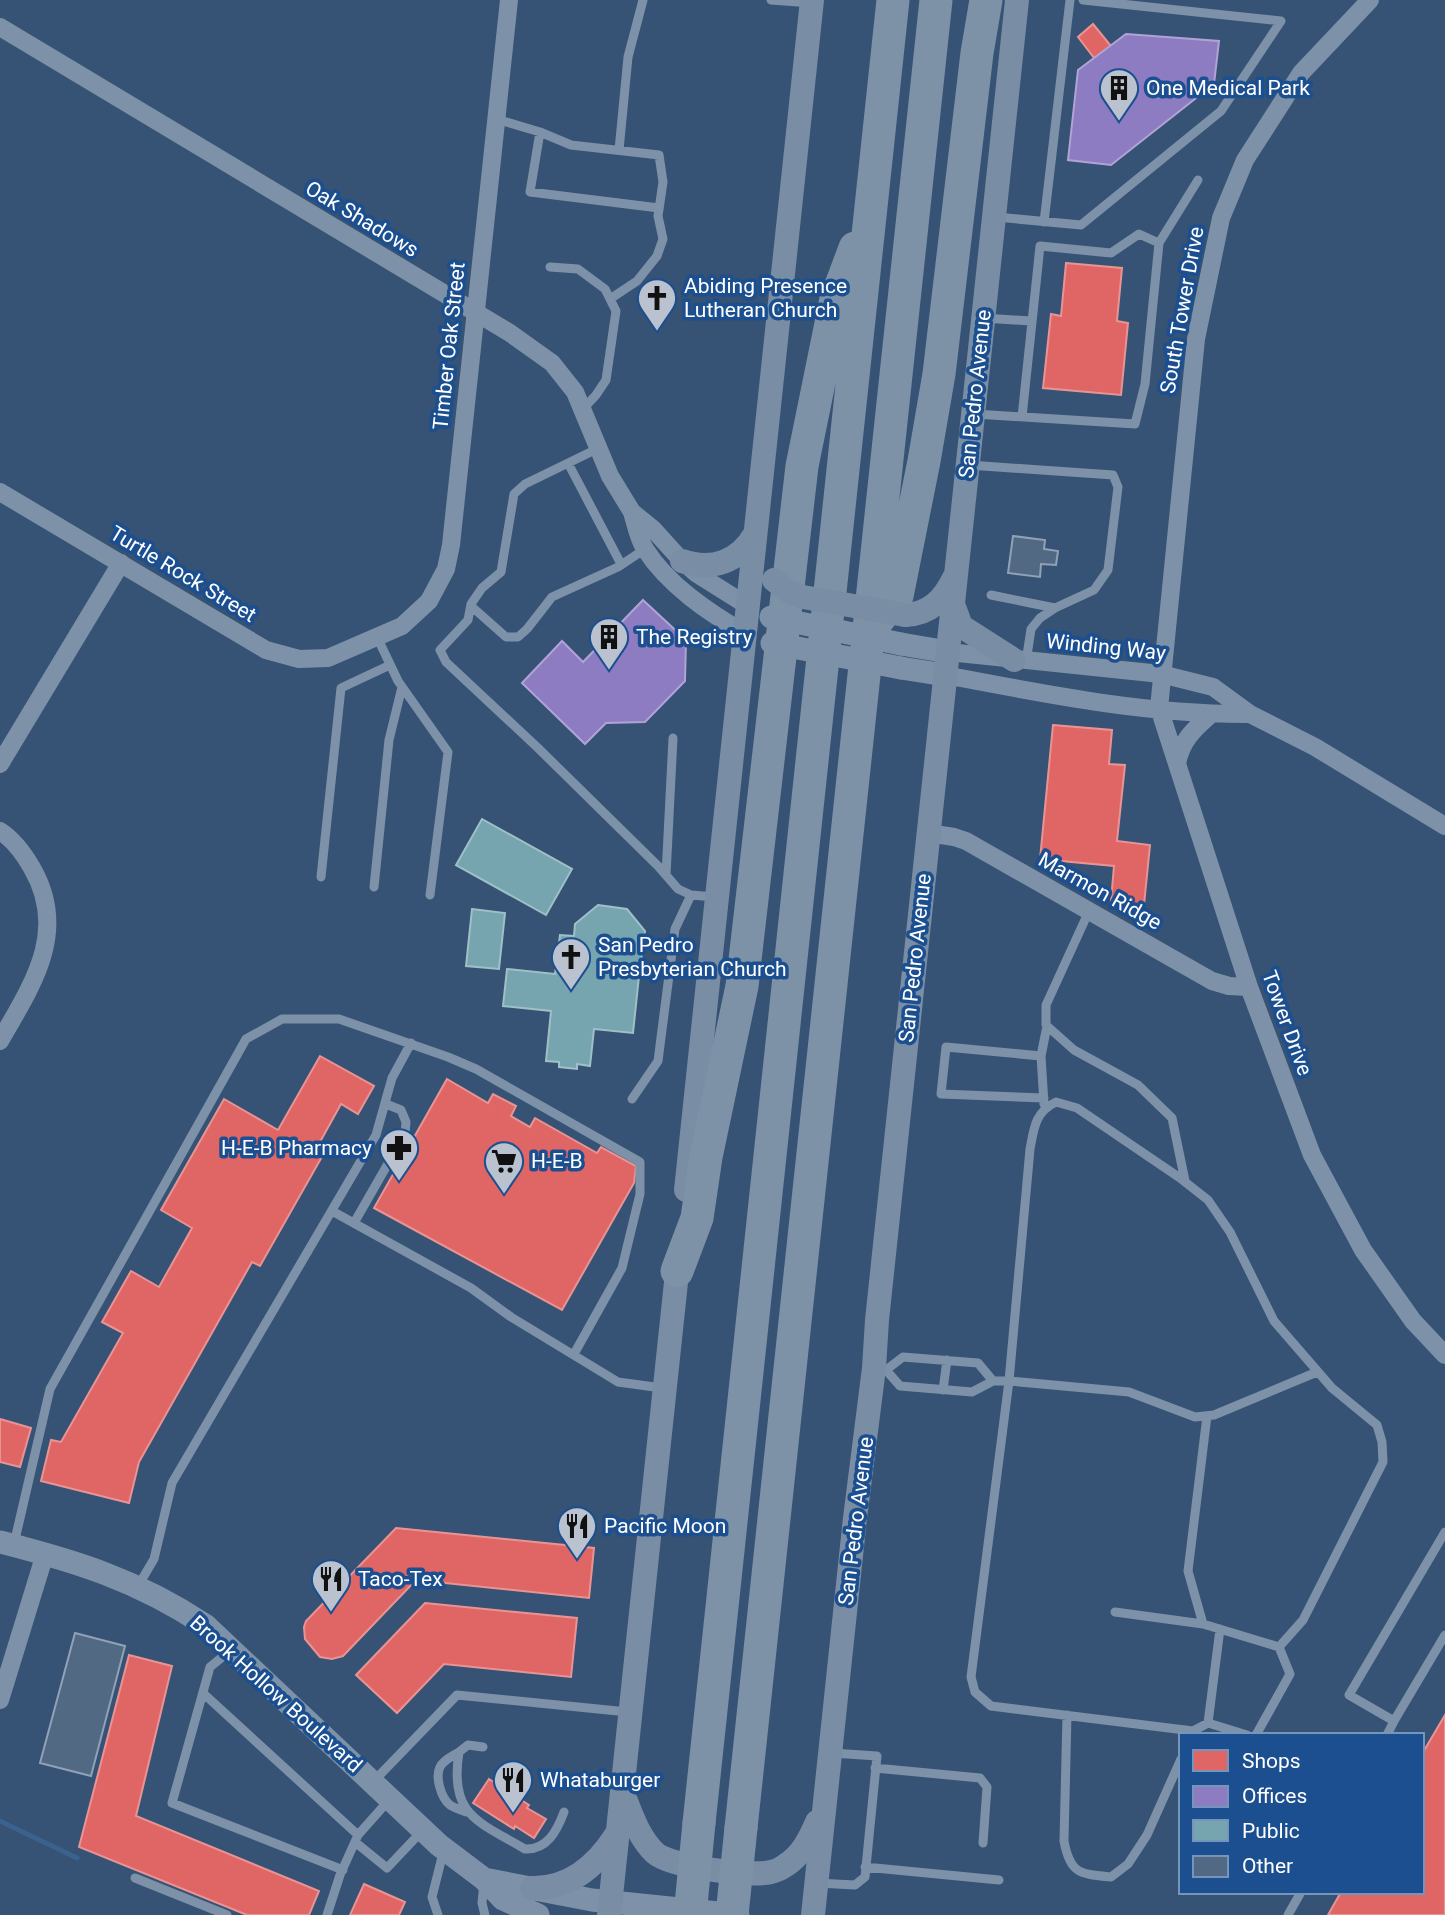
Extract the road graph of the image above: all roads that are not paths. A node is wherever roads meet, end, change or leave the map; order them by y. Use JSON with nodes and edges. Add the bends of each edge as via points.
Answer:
{"nodes":[{"id":1,"x":509,"y":0,"type":"edge"},
{"id":2,"x":643,"y":0,"type":"edge"},
{"id":3,"x":771,"y":0,"type":"edge"},
{"id":4,"x":894,"y":0,"type":"edge"},
{"id":5,"x":936,"y":0,"type":"edge"},
{"id":6,"x":986,"y":0,"type":"edge"},
{"id":7,"x":1017,"y":0,"type":"edge"},
{"id":8,"x":1070,"y":0,"type":"edge"},
{"id":9,"x":1083,"y":0,"type":"edge"},
{"id":10,"x":1370,"y":0,"type":"edge"},
{"id":11,"x":812,"y":2,"type":"edge"},
{"id":12,"x":1121,"y":2,"type":"edge"},
{"id":13,"x":0,"y":27,"type":"edge"},
{"id":14,"x":496,"y":119,"type":"junction"},
{"id":15,"x":540,"y":132,"type":"junction"},
{"id":16,"x":619,"y":150,"type":"junction"},
{"id":17,"x":1198,"y":180,"type":"dead end"},
{"id":18,"x":872,"y":207,"type":"junction"},
{"id":19,"x":659,"y":208,"type":"junction"},
{"id":20,"x":994,"y":217,"type":"junction"},
{"id":21,"x":1044,"y":222,"type":"junction"},
{"id":22,"x":1159,"y":243,"type":"junction"},
{"id":23,"x":550,"y":267,"type":"dead end"},
{"id":24,"x":610,"y":299,"type":"junction"},
{"id":25,"x":475,"y":313,"type":"junction"},
{"id":26,"x":983,"y":318,"type":"junction"},
{"id":27,"x":1031,"y":321,"type":"junction"},
{"id":28,"x":583,"y":408,"type":"junction"},
{"id":29,"x":973,"y":414,"type":"junction"},
{"id":30,"x":1022,"y":418,"type":"junction"},
{"id":31,"x":599,"y":448,"type":"junction"},
{"id":32,"x":568,"y":463,"type":"junction"},
{"id":33,"x":968,"y":465,"type":"junction"},
{"id":34,"x":0,"y":492,"type":"edge"},
{"id":35,"x":632,"y":512,"type":"junction"},
{"id":36,"x":755,"y":539,"type":"junction"},
{"id":37,"x":645,"y":549,"type":"junction"},
{"id":38,"x":682,"y":561,"type":"junction"},
{"id":39,"x":121,"y":563,"type":"junction"},
{"id":40,"x":621,"y":564,"type":"junction"},
{"id":41,"x":956,"y":574,"type":"junction"},
{"id":42,"x":991,"y":595,"type":"dead end"},
{"id":43,"x":953,"y":603,"type":"junction"},
{"id":44,"x":471,"y":606,"type":"junction"},
{"id":45,"x":748,"y":606,"type":"junction"},
{"id":46,"x":1055,"y":608,"type":"junction"},
{"id":47,"x":869,"y":631,"type":"junction"},
{"id":48,"x":744,"y":633,"type":"junction"},
{"id":49,"x":377,"y":637,"type":"junction"},
{"id":50,"x":351,"y":649,"type":"joint"},
{"id":51,"x":1028,"y":661,"type":"junction"},
{"id":52,"x":390,"y":664,"type":"junction"},
{"id":53,"x":947,"y":664,"type":"junction"},
{"id":54,"x":1161,"y":674,"type":"junction"},
{"id":55,"x":402,"y":687,"type":"junction"},
{"id":56,"x":1041,"y":692,"type":"junction"},
{"id":57,"x":1159,"y":708,"type":"junction"},
{"id":58,"x":1210,"y":715,"type":"junction"},
{"id":59,"x":1250,"y":715,"type":"junction"},
{"id":60,"x":673,"y":738,"type":"dead end"},
{"id":61,"x":0,"y":764,"type":"edge"},
{"id":62,"x":1177,"y":764,"type":"junction"},
{"id":63,"x":1445,"y":826,"type":"edge"},
{"id":64,"x":0,"y":831,"type":"edge"},
{"id":65,"x":928,"y":833,"type":"junction"},
{"id":66,"x":666,"y":875,"type":"junction"},
{"id":67,"x":321,"y":877,"type":"dead end"},
{"id":68,"x":374,"y":887,"type":"dead end"},
{"id":69,"x":430,"y":895,"type":"dead end"},
{"id":70,"x":691,"y":895,"type":"junction"},
{"id":71,"x":717,"y":897,"type":"junction"},
{"id":72,"x":1089,"y":911,"type":"junction"},
{"id":73,"x":1249,"y":987,"type":"junction"},
{"id":74,"x":1047,"y":1026,"type":"junction"},
{"id":75,"x":0,"y":1041,"type":"edge"},
{"id":76,"x":411,"y":1043,"type":"junction"},
{"id":77,"x":1041,"y":1056,"type":"junction"},
{"id":78,"x":632,"y":1099,"type":"dead end"},
{"id":79,"x":1044,"y":1103,"type":"junction"},
{"id":80,"x":386,"y":1104,"type":"junction"},
{"id":81,"x":1185,"y":1181,"type":"junction"},
{"id":82,"x":332,"y":1211,"type":"junction"},
{"id":83,"x":354,"y":1223,"type":"junction"},
{"id":84,"x":677,"y":1271,"type":"junction"},
{"id":85,"x":574,"y":1354,"type":"junction"},
{"id":86,"x":1445,"y":1355,"type":"edge"},
{"id":87,"x":947,"y":1360,"type":"junction"},
{"id":88,"x":880,"y":1369,"type":"junction"},
{"id":89,"x":1317,"y":1372,"type":"junction"},
{"id":90,"x":993,"y":1381,"type":"junction"},
{"id":91,"x":1009,"y":1381,"type":"junction"},
{"id":92,"x":664,"y":1389,"type":"junction"},
{"id":93,"x":943,"y":1390,"type":"junction"},
{"id":94,"x":1207,"y":1416,"type":"junction"},
{"id":95,"x":1445,"y":1532,"type":"edge"},
{"id":96,"x":7,"y":1544,"type":"edge"},
{"id":97,"x":45,"y":1554,"type":"junction"},
{"id":98,"x":138,"y":1586,"type":"junction"},
{"id":99,"x":1115,"y":1612,"type":"dead end"},
{"id":100,"x":1203,"y":1624,"type":"junction"},
{"id":101,"x":1220,"y":1629,"type":"junction"},
{"id":102,"x":1445,"y":1635,"type":"edge"},
{"id":103,"x":1279,"y":1647,"type":"junction"},
{"id":104,"x":232,"y":1648,"type":"junction"},
{"id":105,"x":204,"y":1694,"type":"junction"},
{"id":106,"x":0,"y":1700,"type":"edge"},
{"id":107,"x":630,"y":1712,"type":"junction"},
{"id":108,"x":1067,"y":1715,"type":"junction"},
{"id":109,"x":1394,"y":1721,"type":"junction"},
{"id":110,"x":1208,"y":1723,"type":"junction"},
{"id":111,"x":1193,"y":1733,"type":"edge"},
{"id":112,"x":1240,"y":1733,"type":"edge"},
{"id":113,"x":1257,"y":1733,"type":"edge"},
{"id":114,"x":1388,"y":1733,"type":"edge"},
{"id":115,"x":483,"y":1747,"type":"dead end"},
{"id":116,"x":459,"y":1752,"type":"junction"},
{"id":117,"x":830,"y":1752,"type":"junction"},
{"id":118,"x":1179,"y":1763,"type":"edge"},
{"id":119,"x":875,"y":1768,"type":"junction"},
{"id":120,"x":373,"y":1782,"type":"junction"},
{"id":121,"x":621,"y":1791,"type":"junction"},
{"id":122,"x":391,"y":1798,"type":"junction"},
{"id":123,"x":824,"y":1808,"type":"junction"},
{"id":124,"x":466,"y":1812,"type":"junction"},
{"id":125,"x":564,"y":1812,"type":"dead end"},
{"id":126,"x":424,"y":1830,"type":"junction"},
{"id":127,"x":617,"y":1834,"type":"junction"},
{"id":128,"x":356,"y":1839,"type":"junction"},
{"id":129,"x":983,"y":1843,"type":"dead end"},
{"id":130,"x":444,"y":1849,"type":"junction"},
{"id":131,"x":865,"y":1867,"type":"junction"},
{"id":132,"x":342,"y":1870,"type":"junction"},
{"id":133,"x":135,"y":1878,"type":"dead end"},
{"id":134,"x":484,"y":1879,"type":"junction"},
{"id":135,"x":999,"y":1880,"type":"dead end"},
{"id":136,"x":817,"y":1883,"type":"junction"},
{"id":137,"x":531,"y":1888,"type":"junction"},
{"id":138,"x":1300,"y":1894,"type":"edge"},
{"id":139,"x":609,"y":1908,"type":"edge"},
{"id":140,"x":227,"y":1915,"type":"edge"},
{"id":141,"x":327,"y":1915,"type":"edge"},
{"id":142,"x":438,"y":1915,"type":"edge"},
{"id":143,"x":485,"y":1915,"type":"edge"},
{"id":144,"x":538,"y":1915,"type":"edge"},
{"id":145,"x":690,"y":1915,"type":"edge"},
{"id":146,"x":732,"y":1915,"type":"edge"},
{"id":147,"x":738,"y":1915,"type":"edge"},
{"id":148,"x":813,"y":1915,"type":"edge"},
{"id":149,"x":1288,"y":1915,"type":"edge"}],
"edges":[{"from":1,"to":14,"type":"street","name":"Timber Oak Street"},
{"from":2,"to":16,"type":"lane","via":[[628,57]]},
{"from":3,"to":11,"type":"lane"},
{"from":4,"to":18,"type":"highway"},
{"from":5,"to":47,"type":"highway"},
{"from":6,"to":47,"type":"highway","via":[[924,461],[897,596]]},
{"from":7,"to":20,"type":"main road","name":"San Pedro Avenue"},
{"from":8,"to":21,"type":"lane"},
{"from":9,"to":12,"type":"lane"},
{"from":10,"to":54,"type":"street","name":"South Tower Drive","via":[[1301,72],[1245,160],[1221,218],[1196,339]]},
{"from":11,"to":36,"type":"main road"},
{"from":12,"to":21,"type":"lane","via":[[1280,21],[1221,111],[1081,225]]},
{"from":13,"to":25,"type":"street","name":"Oak Shadows"},
{"from":14,"to":15,"type":"lane"},
{"from":14,"to":25,"type":"street","name":"Timber Oak Street"},
{"from":15,"to":16,"type":"lane","via":[[571,145]]},
{"from":15,"to":19,"type":"lane","via":[[530,192]]},
{"from":16,"to":19,"type":"lane","via":[[659,155],[663,182]]},
{"from":17,"to":22,"type":"lane"},
{"from":18,"to":84,"type":"highway","via":[[835,299],[808,429],[744,973],[697,1218]]},
{"from":18,"to":145,"type":"highway","bridge":true},
{"from":19,"to":24,"type":"lane","via":[[663,239],[657,256],[637,281]]},
{"from":20,"to":21,"type":"lane"},
{"from":20,"to":26,"type":"main road","name":"San Pedro Avenue"},
{"from":22,"to":27,"type":"lane","via":[[1139,234],[1111,253],[1040,246]]},
{"from":22,"to":30,"type":"lane","via":[[1145,384],[1135,424]]},
{"from":23,"to":24,"type":"lane","via":[[578,269],[605,289]]},
{"from":24,"to":28,"type":"lane","via":[[616,311],[606,380]]},
{"from":25,"to":28,"type":"street","name":"Oak Shadows","via":[[552,363]]},
{"from":25,"to":49,"type":"street","name":"Timber Oak Street","via":[[446,569],[429,601],[402,626]]},
{"from":26,"to":27,"type":"lane"},
{"from":26,"to":29,"type":"main road","name":"San Pedro Avenue"},
{"from":27,"to":30,"type":"lane"},
{"from":28,"to":31,"type":"street","name":"Oak Shadows"},
{"from":29,"to":30,"type":"lane"},
{"from":29,"to":33,"type":"main road","name":"San Pedro Avenue"},
{"from":31,"to":32,"type":"lane"},
{"from":31,"to":35,"type":"street","name":"Oak Shadows"},
{"from":32,"to":40,"type":"lane"},
{"from":32,"to":44,"type":"lane","via":[[514,494],[500,572]]},
{"from":33,"to":41,"type":"main road","name":"San Pedro Avenue"},
{"from":33,"to":46,"type":"lane","via":[[1113,475],[1118,504],[1108,570],[1094,590]]},
{"from":34,"to":39,"type":"street","name":"Turtle Rock Street"},
{"from":35,"to":37,"type":"street","name":"Oak Shadows"},
{"from":35,"to":38,"type":"street","name":"Oak Shadows"},
{"from":36,"to":38,"type":"main road","via":[[726,562],[703,565]]},
{"from":36,"to":41,"type":"main road","bridge":true,"via":[[765,567],[789,592],[905,615],[933,607]]},
{"from":36,"to":45,"type":"main road"},
{"from":37,"to":40,"type":"lane"},
{"from":37,"to":48,"type":"street","name":"Oak Shadows","via":[[683,591]]},
{"from":38,"to":45,"type":"street","name":"Oak Shadows"},
{"from":39,"to":50,"type":"street","name":"Turtle Rock Street","via":[[266,650],[299,659],[328,658]]},
{"from":39,"to":61,"type":"street"},
{"from":40,"to":44,"type":"lane","via":[[552,597],[518,637],[506,637]]},
{"from":41,"to":43,"type":"main road","name":"San Pedro Avenue"},
{"from":42,"to":46,"type":"lane"},
{"from":43,"to":51,"type":"main road","via":[[961,626]]},
{"from":43,"to":53,"type":"main road","name":"San Pedro Avenue"},
{"from":44,"to":66,"type":"lane","via":[[468,620],[440,650],[446,662]]},
{"from":45,"to":48,"type":"main road"},
{"from":45,"to":53,"type":"street","bridge":true,"via":[[771,617],[901,644]]},
{"from":46,"to":51,"type":"lane","via":[[1031,629]]},
{"from":47,"to":146,"type":"highway","bridge":true},
{"from":48,"to":53,"type":"street","bridge":true,"via":[[772,643],[901,667]]},
{"from":48,"to":71,"type":"main road"},
{"from":49,"to":50,"type":"street","name":"Timber Oak Street"},
{"from":49,"to":52,"type":"lane"},
{"from":51,"to":53,"type":"street","name":"Winding Way"},
{"from":51,"to":54,"type":"street","name":"Winding Way"},
{"from":51,"to":56,"type":"street"},
{"from":52,"to":55,"type":"lane"},
{"from":52,"to":67,"type":"lane","via":[[341,688]]},
{"from":53,"to":56,"type":"street","name":"Winding Way"},
{"from":53,"to":65,"type":"main road","name":"San Pedro Avenue"},
{"from":54,"to":57,"type":"street","name":"Tower Drive"},
{"from":54,"to":59,"type":"street","name":"Winding Way","via":[[1213,687]]},
{"from":55,"to":68,"type":"lane","via":[[388,740]]},
{"from":55,"to":69,"type":"lane","via":[[448,752]]},
{"from":56,"to":57,"type":"street","name":"Winding Way"},
{"from":57,"to":58,"type":"street","name":"Winding Way"},
{"from":57,"to":62,"type":"street","name":"Tower Drive"},
{"from":58,"to":59,"type":"street","name":"Winding Way"},
{"from":58,"to":62,"type":"street","via":[[1187,736]]},
{"from":59,"to":63,"type":"street","name":"Winding Way","via":[[1315,747]]},
{"from":60,"to":66,"type":"lane"},
{"from":62,"to":73,"type":"street","name":"Tower Drive"},
{"from":64,"to":75,"type":"street","via":[[25,855],[37,877],[47,926],[37,975]]},
{"from":65,"to":72,"type":"street","name":"Marmon Ridge","via":[[966,841]]},
{"from":65,"to":88,"type":"main road","name":"San Pedro Avenue","via":[[877,1320]]},
{"from":66,"to":70,"type":"lane"},
{"from":70,"to":71,"type":"lane"},
{"from":70,"to":78,"type":"lane","via":[[675,929],[657,1061]]},
{"from":71,"to":84,"type":"main road"},
{"from":72,"to":73,"type":"street","name":"Marmon Ridge","via":[[1212,981]]},
{"from":72,"to":74,"type":"lane","via":[[1046,1005]]},
{"from":73,"to":86,"type":"street","name":"Tower Drive","via":[[1318,1167],[1363,1250],[1413,1321]]},
{"from":74,"to":77,"type":"lane"},
{"from":74,"to":81,"type":"lane","via":[[1074,1050],[1138,1085],[1171,1118]]},
{"from":76,"to":80,"type":"lane","via":[[392,1078]]},
{"from":76,"to":85,"type":"lane","via":[[476,1069],[640,1163],[640,1194],[622,1269]]},
{"from":76,"to":96,"type":"lane","via":[[339,1019],[282,1019],[246,1039],[50,1390]]},
{"from":77,"to":79,"type":"lane"},
{"from":77,"to":79,"type":"lane","via":[[946,1047],[941,1094]]},
{"from":79,"to":81,"type":"lane","via":[[1077,1108]]},
{"from":79,"to":91,"type":"lane","via":[[1030,1149]]},
{"from":80,"to":82,"type":"lane","via":[[376,1135]]},
{"from":80,"to":83,"type":"lane","via":[[401,1110],[405,1133]]},
{"from":81,"to":89,"type":"lane","via":[[1208,1199],[1230,1231],[1274,1321]]},
{"from":82,"to":83,"type":"lane"},
{"from":82,"to":98,"type":"lane","via":[[172,1483],[154,1559]]},
{"from":83,"to":85,"type":"lane","via":[[471,1287]]},
{"from":84,"to":92,"type":"main road"},
{"from":85,"to":92,"type":"lane","via":[[618,1382]]},
{"from":87,"to":88,"type":"lane","via":[[903,1357]]},
{"from":87,"to":90,"type":"lane","via":[[978,1363]]},
{"from":87,"to":93,"type":"lane"},
{"from":88,"to":93,"type":"lane","via":[[900,1386]]},
{"from":88,"to":117,"type":"main road","name":"San Pedro Avenue"},
{"from":89,"to":94,"type":"lane"},
{"from":89,"to":103,"type":"lane","via":[[1377,1425],[1383,1462],[1303,1620]]},
{"from":90,"to":91,"type":"lane"},
{"from":90,"to":93,"type":"lane","via":[[972,1392]]},
{"from":91,"to":94,"type":"lane","via":[[1129,1392],[1195,1417]]},
{"from":91,"to":108,"type":"lane","via":[[971,1676],[975,1692],[991,1706]]},
{"from":92,"to":107,"type":"main road"},
{"from":94,"to":100,"type":"lane","via":[[1188,1571]]},
{"from":95,"to":109,"type":"lane","via":[[1349,1695]]},
{"from":96,"to":97,"type":"street","name":"Brook Hollow Boulevard"},
{"from":97,"to":98,"type":"street","name":"Brook Hollow Boulevard"},
{"from":97,"to":106,"type":"street"},
{"from":98,"to":104,"type":"street","name":"Brook Hollow Boulevard","via":[[205,1625]]},
{"from":99,"to":100,"type":"lane"},
{"from":100,"to":101,"type":"lane"},
{"from":101,"to":103,"type":"lane"},
{"from":101,"to":110,"type":"lane"},
{"from":102,"to":109,"type":"lane"},
{"from":103,"to":113,"type":"lane","via":[[1290,1674]]},
{"from":104,"to":105,"type":"lane","via":[[211,1668]]},
{"from":104,"to":120,"type":"street","name":"Brook Hollow Boulevard"},
{"from":105,"to":128,"type":"lane"},
{"from":105,"to":132,"type":"lane","via":[[172,1804]]},
{"from":107,"to":120,"type":"lane","via":[[457,1695]]},
{"from":107,"to":121,"type":"main road"},
{"from":108,"to":111,"type":"lane"},
{"from":108,"to":118,"type":"lane","via":[[1064,1841],[1067,1859],[1083,1874],[1111,1877],[1128,1864],[1147,1835]]},
{"from":109,"to":114,"type":"lane"},
{"from":110,"to":111,"type":"lane"},
{"from":110,"to":112,"type":"lane"},
{"from":115,"to":116,"type":"lane","via":[[468,1745]]},
{"from":116,"to":124,"type":"lane","via":[[457,1786]]},
{"from":116,"to":124,"type":"lane","via":[[443,1763],[438,1777],[449,1805]]},
{"from":117,"to":119,"type":"lane","via":[[877,1756]]},
{"from":117,"to":123,"type":"main road","name":"San Pedro Avenue"},
{"from":119,"to":129,"type":"lane","via":[[979,1778],[987,1787]]},
{"from":119,"to":131,"type":"lane"},
{"from":120,"to":122,"type":"street","name":"Brook Hollow Boulevard"},
{"from":121,"to":123,"type":"main road","via":[[640,1833],[661,1858],[756,1874],[774,1872],[794,1859]]},
{"from":121,"to":127,"type":"main road"},
{"from":122,"to":126,"type":"street","name":"Brook Hollow Boulevard"},
{"from":122,"to":128,"type":"lane"},
{"from":123,"to":136,"type":"main road","name":"San Pedro Avenue"},
{"from":124,"to":125,"type":"lane","via":[[525,1849],[544,1845]]},
{"from":126,"to":128,"type":"lane","via":[[387,1868]]},
{"from":126,"to":130,"type":"street","name":"Brook Hollow Boulevard"},
{"from":127,"to":137,"type":"main road","via":[[604,1855],[585,1872],[551,1887]]},
{"from":127,"to":139,"type":"main road"},
{"from":128,"to":132,"type":"lane"},
{"from":130,"to":134,"type":"street","name":"Brook Hollow Boulevard"},
{"from":130,"to":142,"type":"lane","via":[[432,1897]]},
{"from":131,"to":135,"type":"lane"},
{"from":131,"to":136,"type":"lane","via":[[865,1877],[855,1885]]},
{"from":132,"to":141,"type":"lane"},
{"from":133,"to":140,"type":"lane"},
{"from":134,"to":137,"type":"street","name":"Brook Hollow Boulevard"},
{"from":134,"to":143,"type":"lane"},
{"from":134,"to":144,"type":"street","name":"Brook Hollow Boulevard","via":[[502,1899]]},
{"from":136,"to":148,"type":"main road","name":"San Pedro Avenue"},
{"from":137,"to":139,"type":"street","name":"Brook Hollow Boulevard"},
{"from":138,"to":149,"type":"lane"},
{"from":139,"to":147,"type":"street","name":"Brook Hollow Boulevard"}]}
